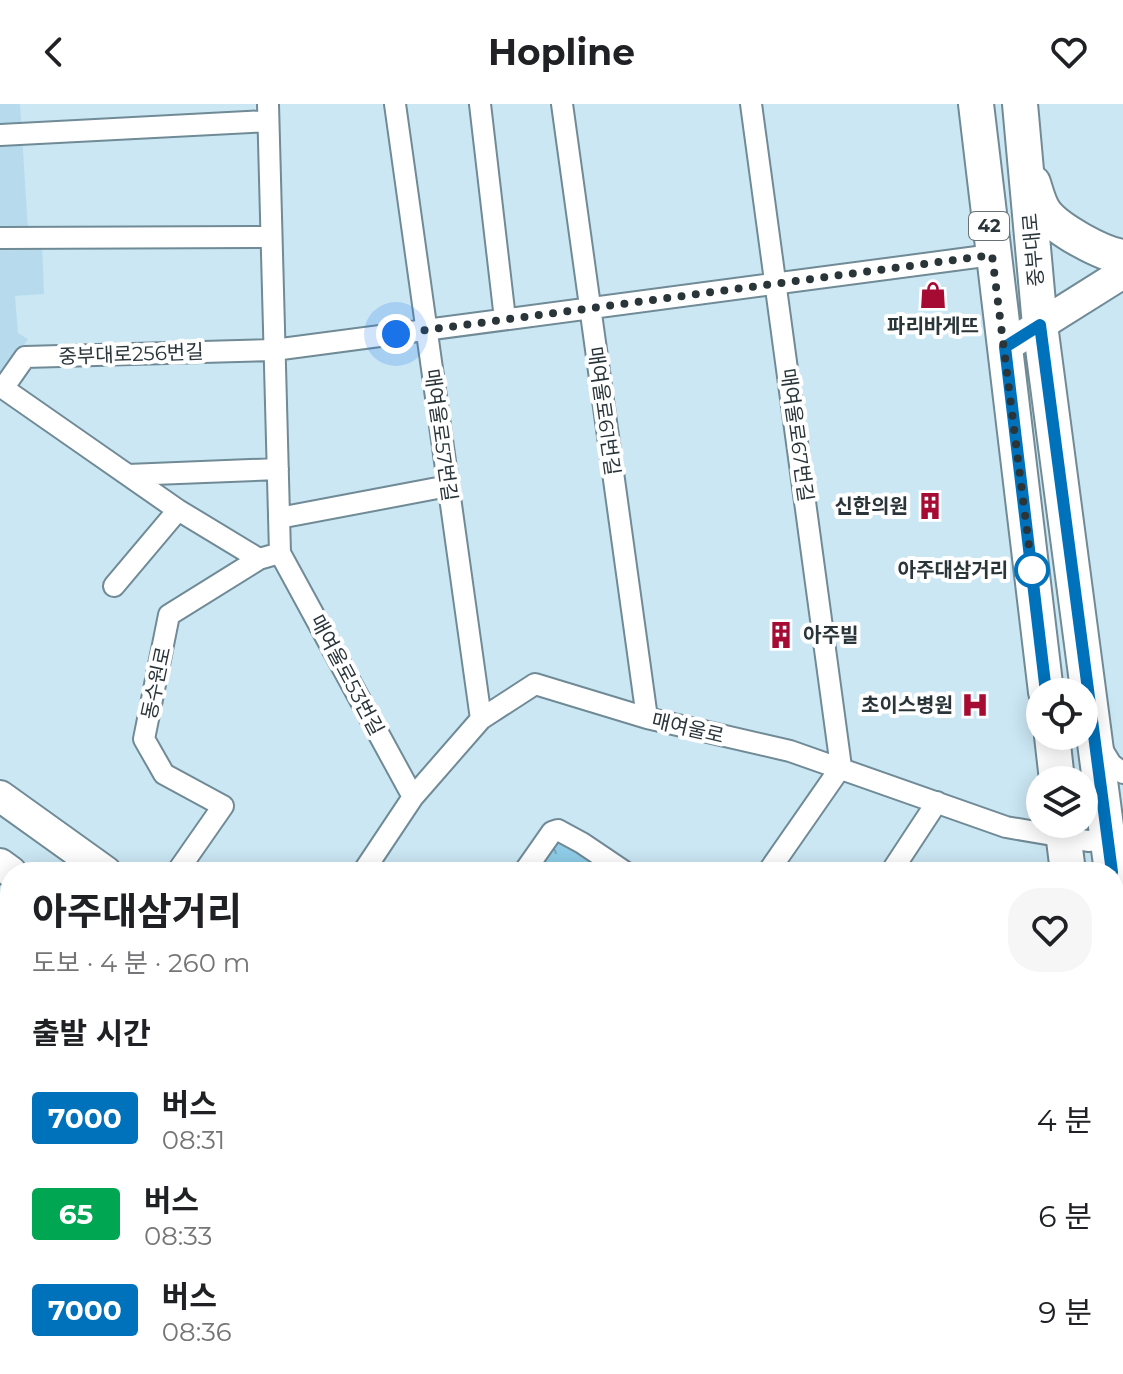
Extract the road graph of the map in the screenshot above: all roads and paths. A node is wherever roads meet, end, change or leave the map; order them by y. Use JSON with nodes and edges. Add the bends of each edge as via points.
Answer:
{"nodes":[{"id":1,"x":395,"y":104,"type":"edge"},
{"id":2,"x":480,"y":104,"type":"edge"},
{"id":3,"x":562,"y":104,"type":"edge"},
{"id":4,"x":751,"y":104,"type":"edge"},
{"id":5,"x":976,"y":104,"type":"edge"},
{"id":6,"x":1020,"y":104,"type":"edge"},
{"id":7,"x":268,"y":112,"type":"edge"},
{"id":8,"x":0,"y":135,"type":"edge"},
{"id":9,"x":1024,"y":160,"type":"junction"},
{"id":10,"x":271,"y":237,"type":"junction"},
{"id":11,"x":0,"y":238,"type":"edge"},
{"id":12,"x":992,"y":255,"type":"junction"},
{"id":13,"x":1123,"y":257,"type":"edge"},
{"id":14,"x":1123,"y":273,"type":"edge"},
{"id":15,"x":777,"y":283,"type":"junction"},
{"id":16,"x":590,"y":308,"type":"junction"},
{"id":17,"x":505,"y":319,"type":"junction"},
{"id":18,"x":1040,"y":325,"type":"junction"},
{"id":19,"x":426,"y":330,"type":"junction"},
{"id":20,"x":1005,"y":347,"type":"junction"},
{"id":21,"x":274,"y":350,"type":"junction"},
{"id":22,"x":2,"y":387,"type":"edge"},
{"id":23,"x":278,"y":469,"type":"junction"},
{"id":24,"x":128,"y":475,"type":"junction"},
{"id":25,"x":448,"y":486,"type":"junction"},
{"id":26,"x":178,"y":510,"type":"junction"},
{"id":27,"x":279,"y":518,"type":"junction"},
{"id":28,"x":280,"y":553,"type":"junction"},
{"id":29,"x":259,"y":559,"type":"junction"},
{"id":30,"x":114,"y":586,"type":"dead end"},
{"id":31,"x":1044,"y":678,"type":"edge"},
{"id":32,"x":1087,"y":678,"type":"edge"},
{"id":33,"x":647,"y":718,"type":"junction"},
{"id":34,"x":481,"y":719,"type":"junction"},
{"id":35,"x":1098,"y":744,"type":"edge"},
{"id":36,"x":1095,"y":750,"type":"edge"},
{"id":37,"x":841,"y":767,"type":"junction"},
{"id":38,"x":1123,"y":773,"type":"edge"},
{"id":39,"x":0,"y":796,"type":"edge"},
{"id":40,"x":413,"y":797,"type":"junction"},
{"id":41,"x":937,"y":802,"type":"junction"},
{"id":42,"x":1093,"y":842,"type":"edge"},
{"id":43,"x":92,"y":862,"type":"edge"},
{"id":44,"x":184,"y":862,"type":"edge"},
{"id":45,"x":374,"y":862,"type":"edge"},
{"id":46,"x":531,"y":862,"type":"edge"},
{"id":47,"x":610,"y":862,"type":"edge"},
{"id":48,"x":775,"y":862,"type":"edge"},
{"id":49,"x":898,"y":862,"type":"edge"},
{"id":50,"x":1076,"y":862,"type":"edge"}],
"edges":[{"from":1,"to":19,"type":"street","name":"매여울로57번길"},
{"from":2,"to":17,"type":"street"},
{"from":3,"to":16,"type":"street","name":"매여울로61번길"},
{"from":4,"to":15,"type":"street","name":"매여울로67번길"},
{"from":5,"to":12,"type":"main road","name":"중부대로","number":"42"},
{"from":6,"to":9,"type":"main road","name":"중부대로","number":"42"},
{"from":7,"to":8,"type":"street"},
{"from":7,"to":10,"type":"street"},
{"from":9,"to":13,"type":"main road","via":[[1044,213],[1075,237]]},
{"from":9,"to":18,"type":"main road","name":"중부대로","number":"42"},
{"from":10,"to":11,"type":"street"},
{"from":10,"to":21,"type":"street"},
{"from":12,"to":15,"type":"street","name":"중부대로256번길"},
{"from":12,"to":20,"type":"main road","name":"중부대로","number":"42"},
{"from":14,"to":18,"type":"main road"},
{"from":15,"to":16,"type":"street","name":"중부대로256번길"},
{"from":15,"to":37,"type":"street","name":"매여울로67번길"},
{"from":16,"to":17,"type":"street","name":"중부대로256번길"},
{"from":16,"to":33,"type":"street","name":"매여울로61번길"},
{"from":17,"to":19,"type":"street","name":"중부대로256번길"},
{"from":18,"to":20,"type":"main road"},
{"from":18,"to":32,"type":"main road","name":"중부대로","number":"42"},
{"from":19,"to":21,"type":"street","name":"중부대로256번길"},
{"from":19,"to":25,"type":"street","name":"매여울로57번길"},
{"from":20,"to":31,"type":"main road","name":"중부대로","number":"42"},
{"from":21,"to":22,"type":"street","name":"중부대로256번길","via":[[25,357]]},
{"from":21,"to":23,"type":"street"},
{"from":22,"to":24,"type":"street"},
{"from":23,"to":24,"type":"street"},
{"from":23,"to":27,"type":"street"},
{"from":24,"to":26,"type":"street"},
{"from":25,"to":27,"type":"street"},
{"from":25,"to":34,"type":"street","name":"매여울로57번길"},
{"from":26,"to":29,"type":"street"},
{"from":26,"to":30,"type":"street"},
{"from":27,"to":28,"type":"street"},
{"from":28,"to":29,"type":"street","name":"동수원로"},
{"from":28,"to":40,"type":"street","name":"매여울로53번길"},
{"from":29,"to":44,"type":"street","name":"동수원로","via":[[169,615],[144,739],[164,774],[223,806]]},
{"from":33,"to":34,"type":"street","name":"매여울로","via":[[535,684]]},
{"from":33,"to":37,"type":"street","name":"매여울로"},
{"from":34,"to":40,"type":"street","name":"매여울로"},
{"from":35,"to":38,"type":"street"},
{"from":36,"to":42,"type":"main road","name":"중부대로","number":"42"},
{"from":37,"to":41,"type":"street","name":"매여울로"},
{"from":37,"to":48,"type":"street"},
{"from":39,"to":43,"type":"main road"},
{"from":40,"to":45,"type":"street","name":"매여울로"},
{"from":41,"to":42,"type":"street","name":"매여울로","via":[[1006,827]]},
{"from":41,"to":49,"type":"street"},
{"from":42,"to":50,"type":"main road","name":"중부대로","number":"42"},
{"from":46,"to":47,"type":"street","via":[[558,830]]}]}
